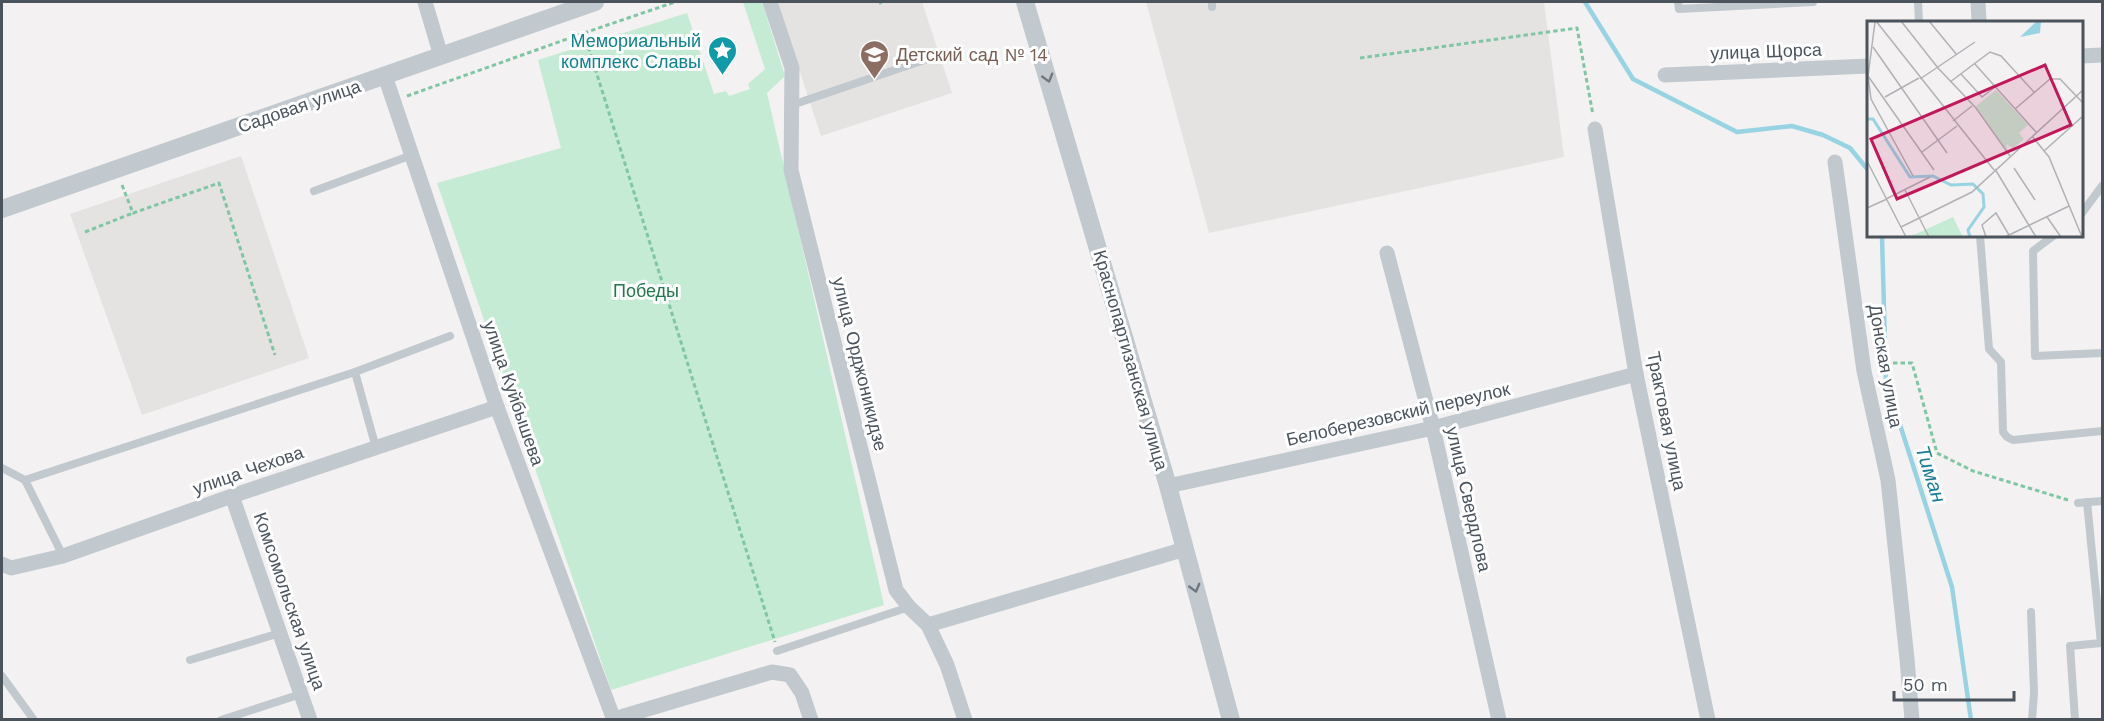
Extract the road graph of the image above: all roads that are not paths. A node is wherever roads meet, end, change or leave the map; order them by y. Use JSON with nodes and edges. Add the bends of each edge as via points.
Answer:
{"nodes":[{"id":1,"x":425,"y":2,"type":"edge"},
{"id":2,"x":596,"y":2,"type":"edge"},
{"id":3,"x":770,"y":2,"type":"edge"},
{"id":4,"x":1025,"y":2,"type":"edge"},
{"id":5,"x":1678,"y":2,"type":"edge"},
{"id":6,"x":1813,"y":2,"type":"edge"},
{"id":7,"x":1918,"y":2,"type":"edge"},
{"id":8,"x":1978,"y":2,"type":"edge"},
{"id":9,"x":1919,"y":21,"type":"edge"},
{"id":10,"x":1978,"y":21,"type":"edge"},
{"id":11,"x":2103,"y":55,"type":"edge"},
{"id":12,"x":441,"y":56,"type":"junction"},
{"id":13,"x":2083,"y":56,"type":"edge"},
{"id":14,"x":927,"y":59,"type":"dead end"},
{"id":15,"x":1867,"y":66,"type":"edge"},
{"id":16,"x":1665,"y":75,"type":"dead end"},
{"id":17,"x":385,"y":76,"type":"junction"},
{"id":18,"x":791,"y":105,"type":"junction"},
{"id":19,"x":1595,"y":129,"type":"road end"},
{"id":20,"x":412,"y":155,"type":"junction"},
{"id":21,"x":1835,"y":162,"type":"dead end"},
{"id":22,"x":2103,"y":186,"type":"edge"},
{"id":23,"x":314,"y":192,"type":"dead end"},
{"id":24,"x":2,"y":209,"type":"edge"},
{"id":25,"x":2083,"y":212,"type":"edge"},
{"id":26,"x":1980,"y":237,"type":"edge"},
{"id":27,"x":2049,"y":237,"type":"edge"},
{"id":28,"x":1387,"y":253,"type":"dead end"},
{"id":29,"x":450,"y":336,"type":"dead end"},
{"id":30,"x":2103,"y":353,"type":"edge"},
{"id":31,"x":355,"y":372,"type":"junction"},
{"id":32,"x":1636,"y":374,"type":"junction"},
{"id":33,"x":497,"y":407,"type":"junction"},
{"id":34,"x":1433,"y":428,"type":"junction"},
{"id":35,"x":2103,"y":431,"type":"edge"},
{"id":36,"x":376,"y":448,"type":"junction"},
{"id":37,"x":2,"y":468,"type":"edge"},
{"id":38,"x":25,"y":480,"type":"junction"},
{"id":39,"x":1168,"y":486,"type":"junction"},
{"id":40,"x":232,"y":496,"type":"junction"},
{"id":41,"x":2103,"y":501,"type":"edge"},
{"id":42,"x":2087,"y":502,"type":"junction"},
{"id":43,"x":2078,"y":503,"type":"road end"},
{"id":44,"x":1185,"y":549,"type":"junction"},
{"id":45,"x":63,"y":556,"type":"junction"},
{"id":46,"x":5,"y":567,"type":"edge"},
{"id":47,"x":909,"y":608,"type":"junction"},
{"id":48,"x":2031,"y":612,"type":"dead end"},
{"id":49,"x":928,"y":626,"type":"junction"},
{"id":50,"x":280,"y":633,"type":"junction"},
{"id":51,"x":2102,"y":643,"type":"edge"},
{"id":52,"x":777,"y":651,"type":"road end"},
{"id":53,"x":190,"y":660,"type":"dead end"},
{"id":54,"x":2,"y":676,"type":"edge"},
{"id":55,"x":301,"y":694,"type":"junction"},
{"id":56,"x":614,"y":719,"type":"edge"},
{"id":57,"x":34,"y":720,"type":"edge"},
{"id":58,"x":221,"y":720,"type":"edge"},
{"id":59,"x":310,"y":720,"type":"edge"},
{"id":60,"x":811,"y":720,"type":"edge"},
{"id":61,"x":965,"y":720,"type":"edge"},
{"id":62,"x":1231,"y":720,"type":"edge"},
{"id":63,"x":1499,"y":720,"type":"edge"},
{"id":64,"x":1708,"y":720,"type":"edge"},
{"id":65,"x":1912,"y":720,"type":"edge"},
{"id":66,"x":2032,"y":720,"type":"edge"},
{"id":67,"x":2074,"y":720,"type":"edge"}],
"edges":[{"from":1,"to":12,"type":"street"},
{"from":2,"to":12,"type":"street","name":"Садовая улица"},
{"from":3,"to":18,"type":"street","name":"улица Орджоникидзе","via":[[792,68]]},
{"from":4,"to":39,"type":"street","name":"Краснопартизанская улица","one_way":true},
{"from":5,"to":6,"type":"lane","via":[[1679,9]]},
{"from":7,"to":9,"type":"lane"},
{"from":8,"to":10,"type":"street"},
{"from":11,"to":13,"type":"street"},
{"from":12,"to":17,"type":"street","name":"Садовая улица"},
{"from":14,"to":18,"type":"lane"},
{"from":15,"to":16,"type":"street","name":"улица Щорса"},
{"from":17,"to":20,"type":"street","name":"улица Куйбышева"},
{"from":17,"to":24,"type":"street","name":"Садовая улица"},
{"from":18,"to":47,"type":"street","name":"улица Орджоникидзе","via":[[791,170],[896,590]]},
{"from":19,"to":32,"type":"street","name":"Трактовая улица"},
{"from":20,"to":23,"type":"lane"},
{"from":20,"to":33,"type":"street","name":"улица Куйбышева"},
{"from":21,"to":65,"type":"street","name":"Донская улица","via":[[1864,371],[1888,480]]},
{"from":22,"to":25,"type":"lane"},
{"from":26,"to":35,"type":"lane","via":[[1989,349],[2001,362],[2003,432],[2013,440]]},
{"from":27,"to":30,"type":"lane","via":[[2032,251],[2035,356]]},
{"from":28,"to":34,"type":"street","name":"улица Свердлова"},
{"from":29,"to":31,"type":"lane"},
{"from":31,"to":36,"type":"lane"},
{"from":31,"to":38,"type":"lane"},
{"from":32,"to":34,"type":"street","name":"Белоберезовский переулок"},
{"from":32,"to":64,"type":"street","name":"Трактовая улица"},
{"from":33,"to":36,"type":"street","name":"улица Чехова"},
{"from":33,"to":56,"type":"street","name":"улица Куйбышева"},
{"from":34,"to":39,"type":"street","name":"Белоберезовский переулок"},
{"from":34,"to":63,"type":"street","name":"улица Свердлова"},
{"from":36,"to":40,"type":"street","name":"улица Чехова"},
{"from":37,"to":38,"type":"lane"},
{"from":38,"to":45,"type":"lane"},
{"from":39,"to":44,"type":"street","name":"Краснопартизанская улица"},
{"from":40,"to":45,"type":"street","name":"улица Чехова"},
{"from":40,"to":50,"type":"street","name":"Комсомольская улица"},
{"from":41,"to":42,"type":"lane"},
{"from":42,"to":43,"type":"lane"},
{"from":42,"to":51,"type":"lane"},
{"from":44,"to":49,"type":"street"},
{"from":44,"to":62,"type":"street","name":"Краснопартизанская улица","one_way":true},
{"from":45,"to":46,"type":"street","name":"улица Чехова"},
{"from":47,"to":49,"type":"street","name":"улица Орджоникидзе"},
{"from":47,"to":52,"type":"lane"},
{"from":48,"to":66,"type":"lane"},
{"from":49,"to":61,"type":"street","name":"улица Орджоникидзе","via":[[947,665]]},
{"from":50,"to":53,"type":"lane"},
{"from":50,"to":55,"type":"street","name":"Комсомольская улица"},
{"from":51,"to":67,"type":"lane","via":[[2070,646]]},
{"from":54,"to":57,"type":"lane"},
{"from":55,"to":58,"type":"lane"},
{"from":55,"to":59,"type":"street","name":"Комсомольская улица"},
{"from":56,"to":60,"type":"street","via":[[772,672],[790,675],[802,693]]}]}
